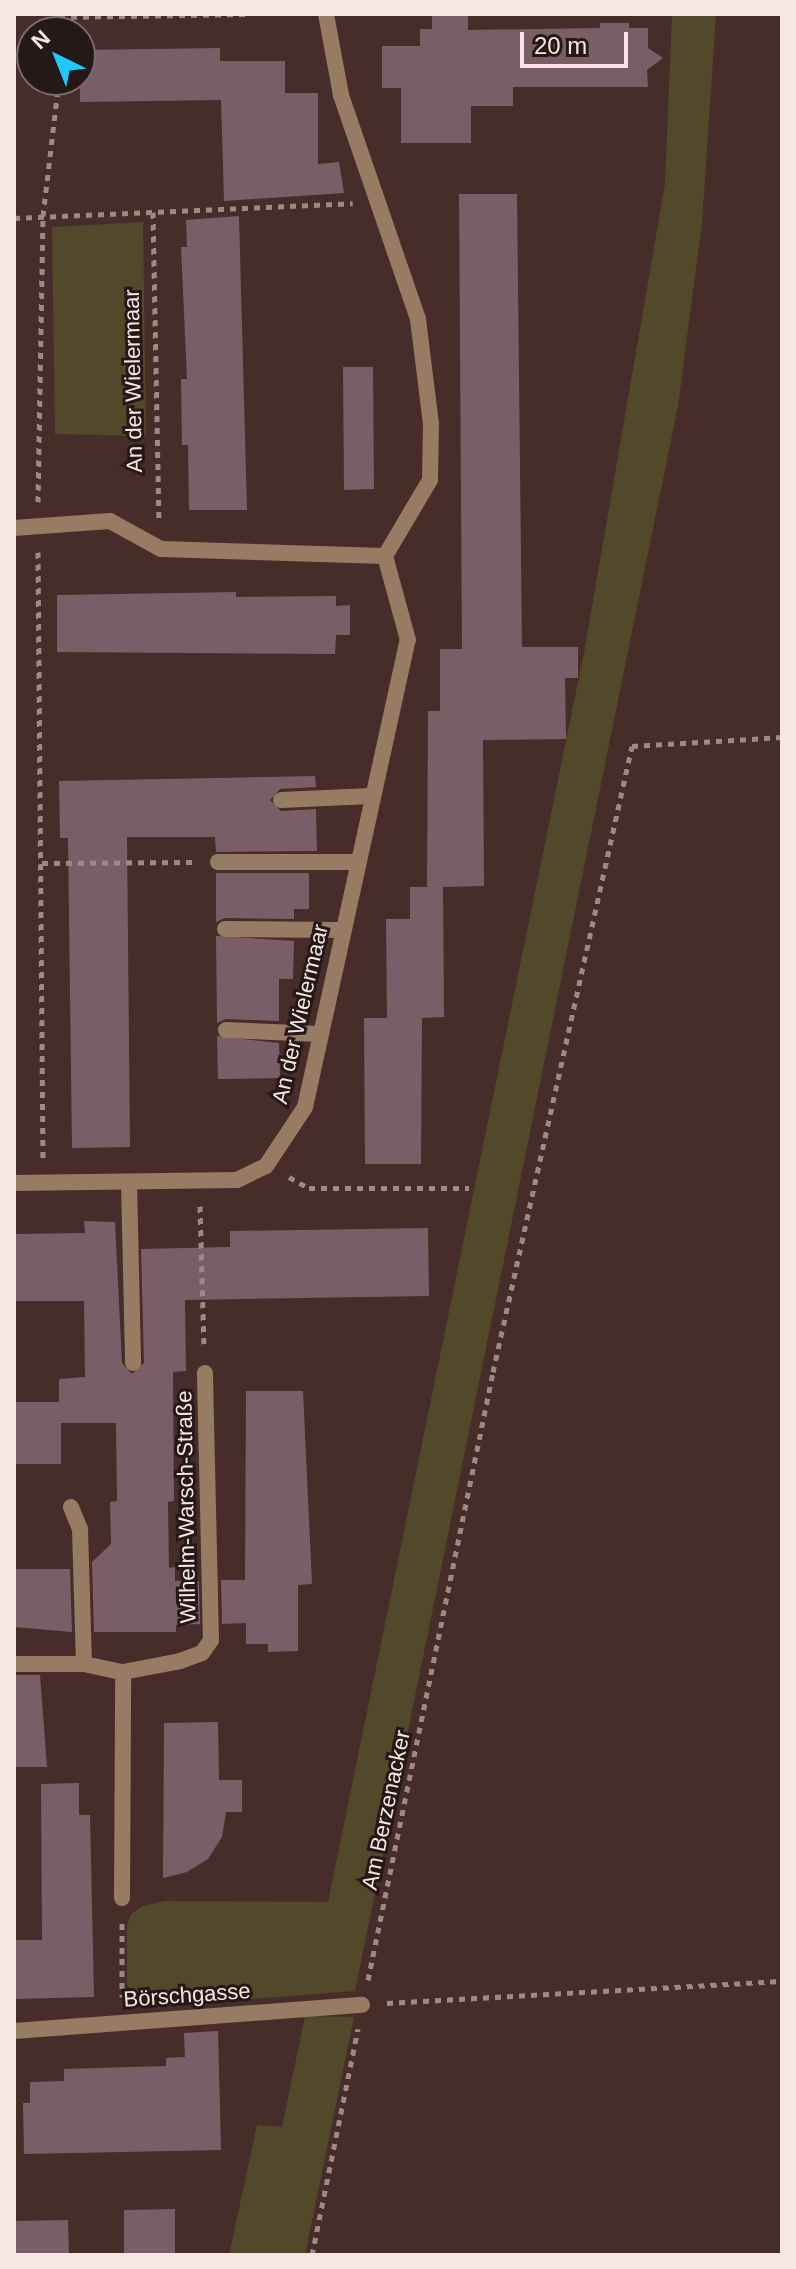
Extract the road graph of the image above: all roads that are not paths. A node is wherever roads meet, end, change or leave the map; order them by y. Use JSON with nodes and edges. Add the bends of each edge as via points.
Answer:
{"nodes":[{"id":1,"x":326,"y":14,"type":"edge"},
{"id":2,"x":14,"y":528,"type":"edge"},
{"id":3,"x":385,"y":556,"type":"junction"},
{"id":4,"x":371,"y":796,"type":"junction"},
{"id":5,"x":281,"y":800,"type":"dead end"},
{"id":6,"x":218,"y":862,"type":"road end"},
{"id":7,"x":356,"y":862,"type":"junction"},
{"id":8,"x":225,"y":929,"type":"dead end"},
{"id":9,"x":342,"y":930,"type":"junction"},
{"id":10,"x":226,"y":1030,"type":"dead end"},
{"id":11,"x":320,"y":1034,"type":"junction"},
{"id":12,"x":129,"y":1182,"type":"junction"},
{"id":13,"x":14,"y":1183,"type":"edge"},
{"id":14,"x":133,"y":1363,"type":"dead end"},
{"id":15,"x":205,"y":1373,"type":"road end"},
{"id":16,"x":71,"y":1507,"type":"dead end"},
{"id":17,"x":14,"y":1664,"type":"edge"},
{"id":18,"x":84,"y":1664,"type":"junction"},
{"id":19,"x":123,"y":1672,"type":"junction"},
{"id":20,"x":122,"y":1898,"type":"road end"},
{"id":21,"x":362,"y":2005,"type":"road end"},
{"id":22,"x":14,"y":2031,"type":"edge"}],
"edges":[{"from":1,"to":3,"type":"street","via":[[341,95],[418,319],[431,424],[430,480]]},
{"from":2,"to":3,"type":"street","via":[[110,521],[161,549]]},
{"from":3,"to":4,"type":"street","name":"An der Wielermaar","via":[[408,640]]},
{"from":4,"to":5,"type":"street"},
{"from":4,"to":7,"type":"street","name":"An der Wielermaar"},
{"from":6,"to":7,"type":"street"},
{"from":7,"to":9,"type":"street","name":"An der Wielermaar"},
{"from":8,"to":9,"type":"street"},
{"from":9,"to":11,"type":"street","name":"An der Wielermaar"},
{"from":10,"to":11,"type":"street"},
{"from":11,"to":12,"type":"street","name":"An der Wielermaar","via":[[305,1107],[266,1166],[237,1180]]},
{"from":12,"to":13,"type":"street"},
{"from":12,"to":14,"type":"street"},
{"from":15,"to":19,"type":"street","name":"Wilhelm-Warsch-Straße","via":[[211,1640],[202,1653],[180,1661]]},
{"from":16,"to":18,"type":"street","via":[[80,1529]]},
{"from":17,"to":18,"type":"street","name":"Wilhelm-Warsch-Straße"},
{"from":18,"to":19,"type":"street","name":"Wilhelm-Warsch-Straße"},
{"from":19,"to":20,"type":"street"},
{"from":21,"to":22,"type":"street","name":"Börschgasse"}]}
